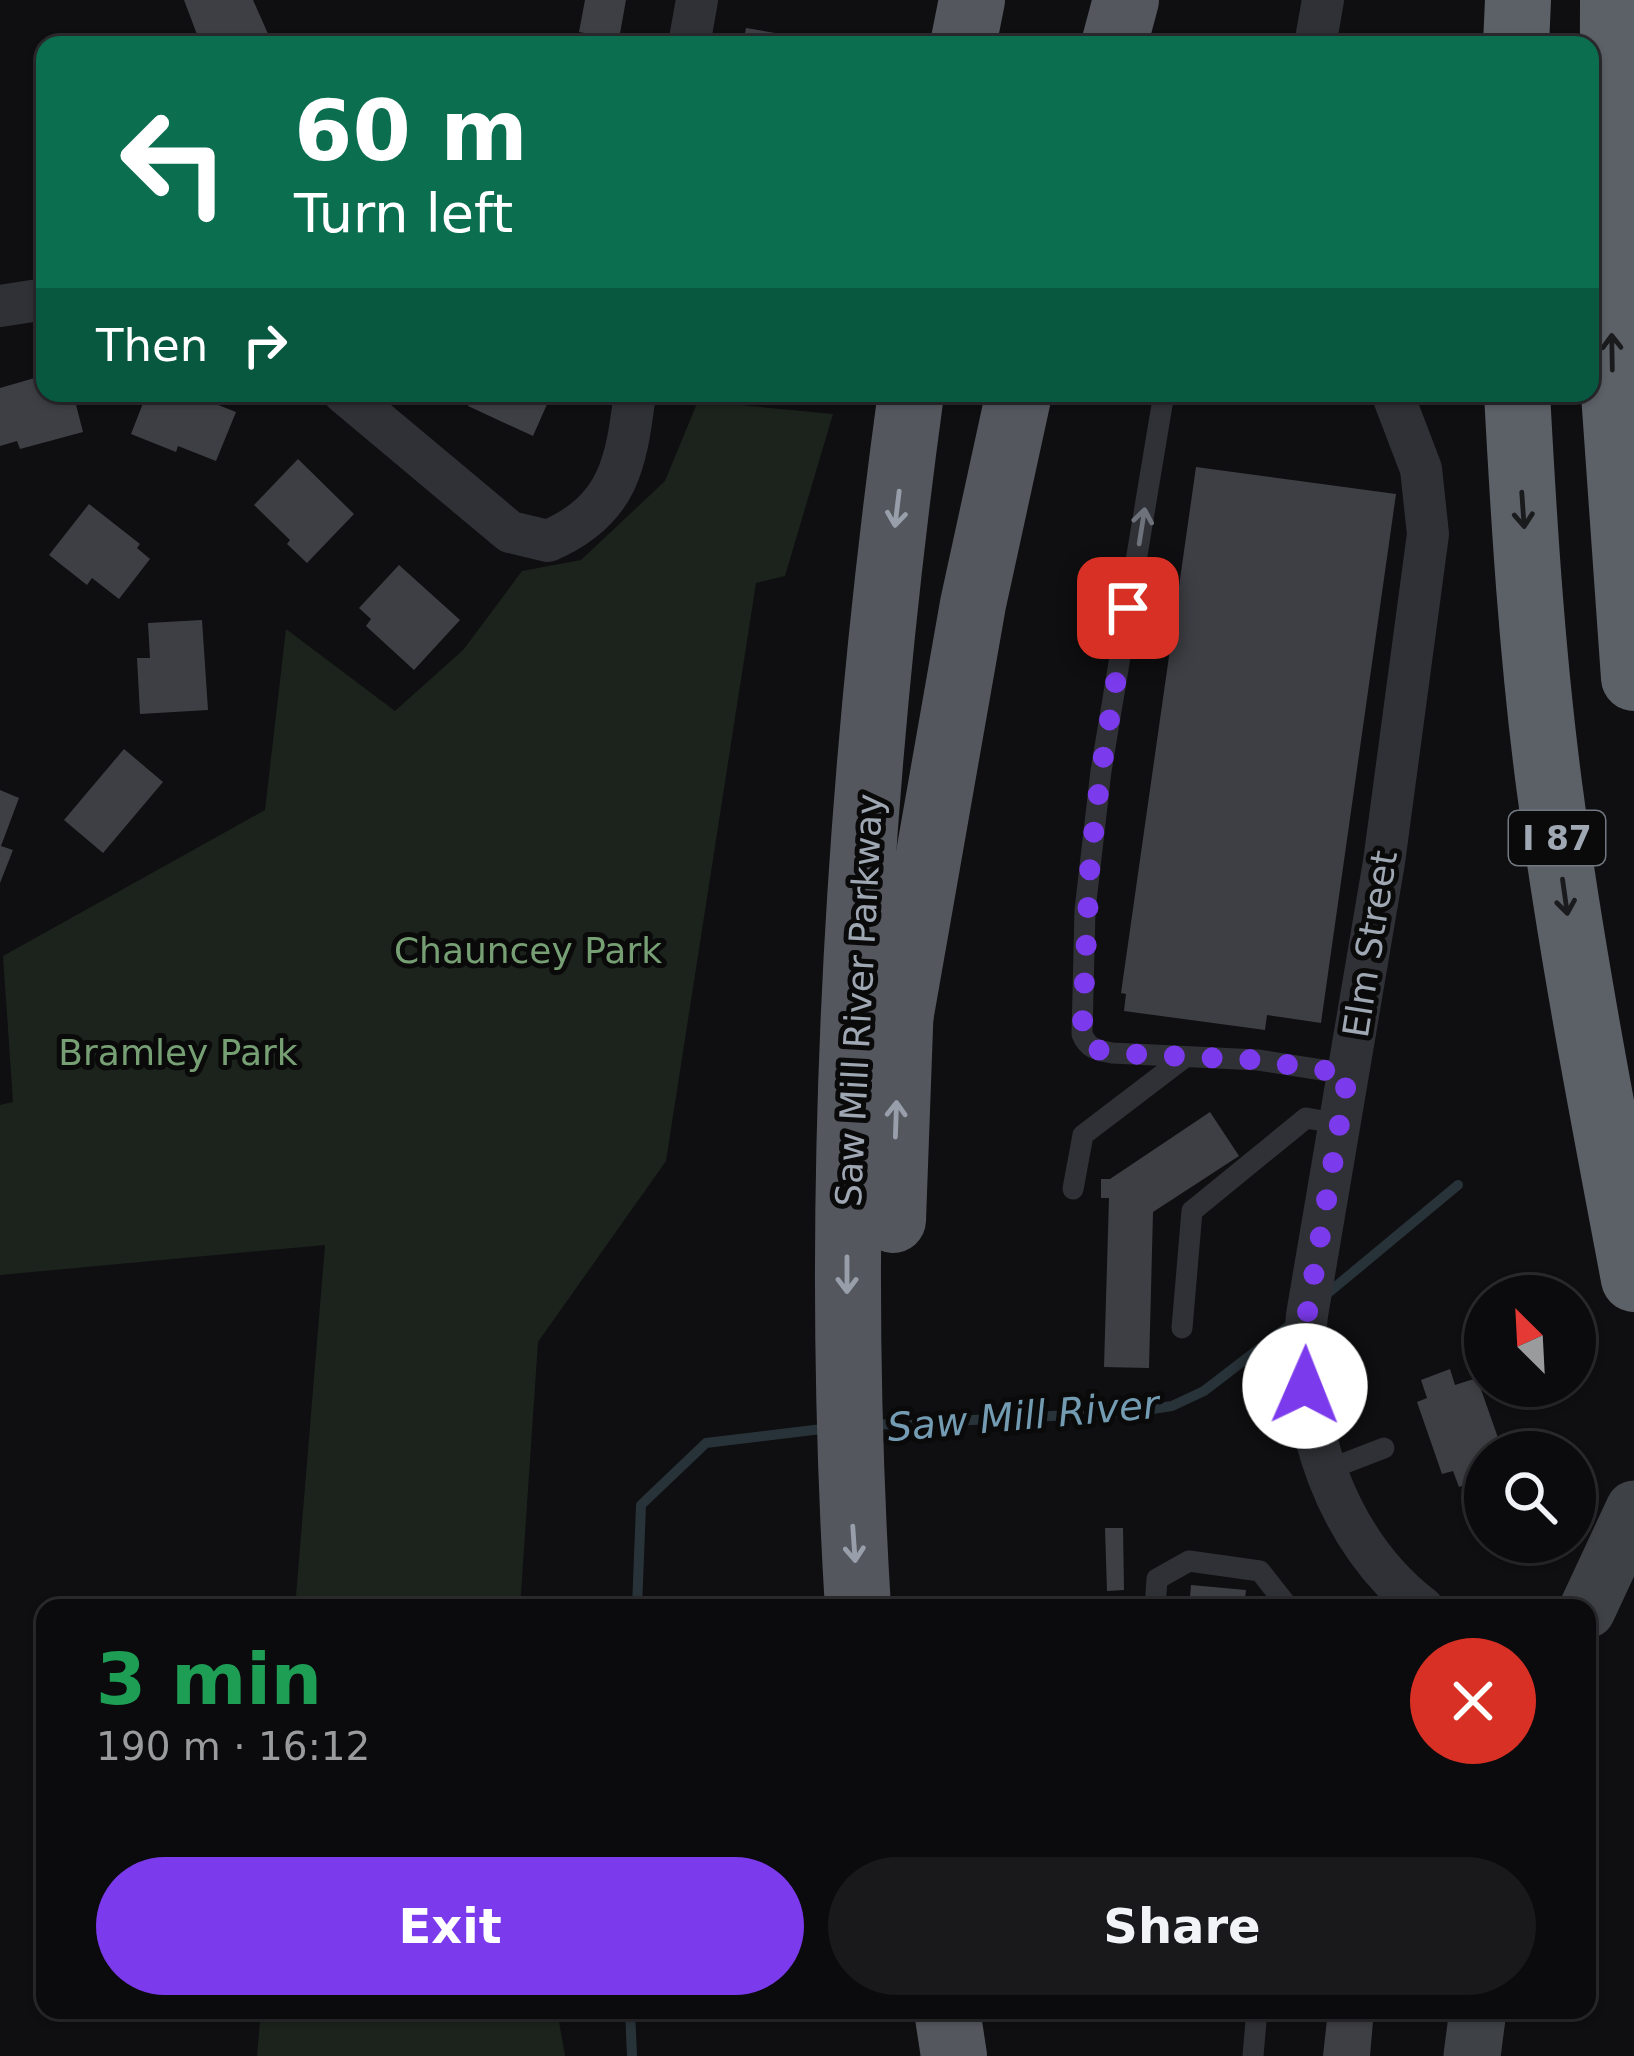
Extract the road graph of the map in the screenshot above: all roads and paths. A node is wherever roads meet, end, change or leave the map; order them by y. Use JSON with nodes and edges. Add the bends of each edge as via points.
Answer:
{"nodes":[{"id":1,"x":697,"y":0,"type":"edge"},
{"id":2,"x":972,"y":0,"type":"edge"},
{"id":3,"x":1018,"y":0,"type":"edge"},
{"id":4,"x":1126,"y":0,"type":"edge"},
{"id":5,"x":1323,"y":0,"type":"edge"},
{"id":6,"x":1518,"y":0,"type":"edge"},
{"id":7,"x":1613,"y":0,"type":"edge"},
{"id":8,"x":691,"y":36,"type":"edge"},
{"id":9,"x":965,"y":36,"type":"edge"},
{"id":10,"x":1012,"y":36,"type":"edge"},
{"id":11,"x":1116,"y":36,"type":"edge"},
{"id":12,"x":1317,"y":36,"type":"edge"},
{"id":13,"x":1516,"y":36,"type":"edge"},
{"id":14,"x":36,"y":300,"type":"edge"},
{"id":15,"x":0,"y":306,"type":"edge"},
{"id":16,"x":355,"y":402,"type":"edge"},
{"id":17,"x":634,"y":402,"type":"edge"},
{"id":18,"x":910,"y":402,"type":"edge"},
{"id":19,"x":956,"y":402,"type":"edge"},
{"id":20,"x":1016,"y":402,"type":"edge"},
{"id":21,"x":1162,"y":402,"type":"edge"},
{"id":22,"x":1395,"y":402,"type":"edge"},
{"id":23,"x":1517,"y":402,"type":"edge"},
{"id":24,"x":1634,"y":678,"type":"edge"},
{"id":25,"x":899,"y":1019,"type":"junction"},
{"id":26,"x":1184,"y":1058,"type":"junction"},
{"id":27,"x":1348,"y":1074,"type":"junction"},
{"id":28,"x":1340,"y":1124,"type":"junction"},
{"id":29,"x":1073,"y":1190,"type":"dead end"},
{"id":30,"x":1634,"y":1279,"type":"edge"},
{"id":31,"x":1183,"y":1328,"type":"dead end"},
{"id":32,"x":870,"y":1363,"type":"junction"},
{"id":33,"x":1384,"y":1448,"type":"dead end"},
{"id":34,"x":1327,"y":1470,"type":"junction"},
{"id":35,"x":873,"y":1479,"type":"junction"},
{"id":36,"x":1634,"y":1509,"type":"edge"},
{"id":37,"x":859,"y":1599,"type":"edge"},
{"id":38,"x":901,"y":1599,"type":"edge"},
{"id":39,"x":1156,"y":1599,"type":"edge"},
{"id":40,"x":1282,"y":1599,"type":"edge"},
{"id":41,"x":1412,"y":1599,"type":"edge"},
{"id":42,"x":1592,"y":1599,"type":"edge"},
{"id":43,"x":903,"y":2019,"type":"edge"},
{"id":44,"x":948,"y":2019,"type":"edge"},
{"id":45,"x":1256,"y":2019,"type":"edge"},
{"id":46,"x":1477,"y":2019,"type":"edge"},
{"id":47,"x":909,"y":2056,"type":"edge"},
{"id":48,"x":954,"y":2056,"type":"edge"},
{"id":49,"x":1253,"y":2056,"type":"edge"},
{"id":50,"x":1472,"y":2056,"type":"edge"}],
"edges":[{"from":1,"to":8,"type":"street"},
{"from":2,"to":9,"type":"highway"},
{"from":3,"to":10,"type":"highway"},
{"from":4,"to":11,"type":"highway"},
{"from":5,"to":12,"type":"street"},
{"from":6,"to":13,"type":"highway"},
{"from":24,"to":7,"type":"highway","one_way":true,"via":[[1612,365]]},
{"from":14,"to":15,"type":"street"},
{"from":16,"to":17,"type":"street","via":[[510,532],[548,542],[592,516],[627,459]]},
{"from":18,"to":32,"type":"highway","name":"Saw Mill River Parkway","one_way":true,"via":[[865,839],[850,1110]]},
{"from":19,"to":25,"type":"highway","name":"Saw Mill River Parkway","via":[[916,751]]},
{"from":20,"to":25,"type":"highway"},
{"from":26,"to":21,"type":"lane","one_way":true,"via":[[1096,1050],[1081,1023],[1101,771]]},
{"from":22,"to":27,"type":"street","name":"Elm Street","via":[[1421,469],[1428,534]]},
{"from":23,"to":30,"type":"highway","number":"I 87","one_way":true,"via":[[1549,781]]},
{"from":32,"to":25,"type":"highway","name":"Saw Mill River Parkway","one_way":true},
{"from":26,"to":27,"type":"lane"},
{"from":26,"to":29,"type":"lane","via":[[1083,1135]]},
{"from":27,"to":28,"type":"street","name":"Elm Street"},
{"from":28,"to":31,"type":"lane","via":[[1306,1118],[1192,1211]]},
{"from":28,"to":34,"type":"street","name":"Elm Street","via":[[1305,1335],[1311,1425]]},
{"from":32,"to":35,"type":"highway","name":"Saw Mill River Parkway"},
{"from":33,"to":34,"type":"lane"},
{"from":34,"to":41,"type":"street","name":"Elm Street","via":[[1374,1559]]},
{"from":35,"to":37,"type":"highway","name":"Saw Mill River Parkway","one_way":true},
{"from":35,"to":38,"type":"highway","name":"Saw Mill River Parkway"},
{"from":36,"to":42,"type":"main road"},
{"from":39,"to":40,"type":"lane","via":[[1157,1579],[1189,1562],[1260,1571]]},
{"from":43,"to":47,"type":"highway"},
{"from":44,"to":48,"type":"highway"},
{"from":45,"to":49,"type":"lane"},
{"from":46,"to":50,"type":"main road"}]}
